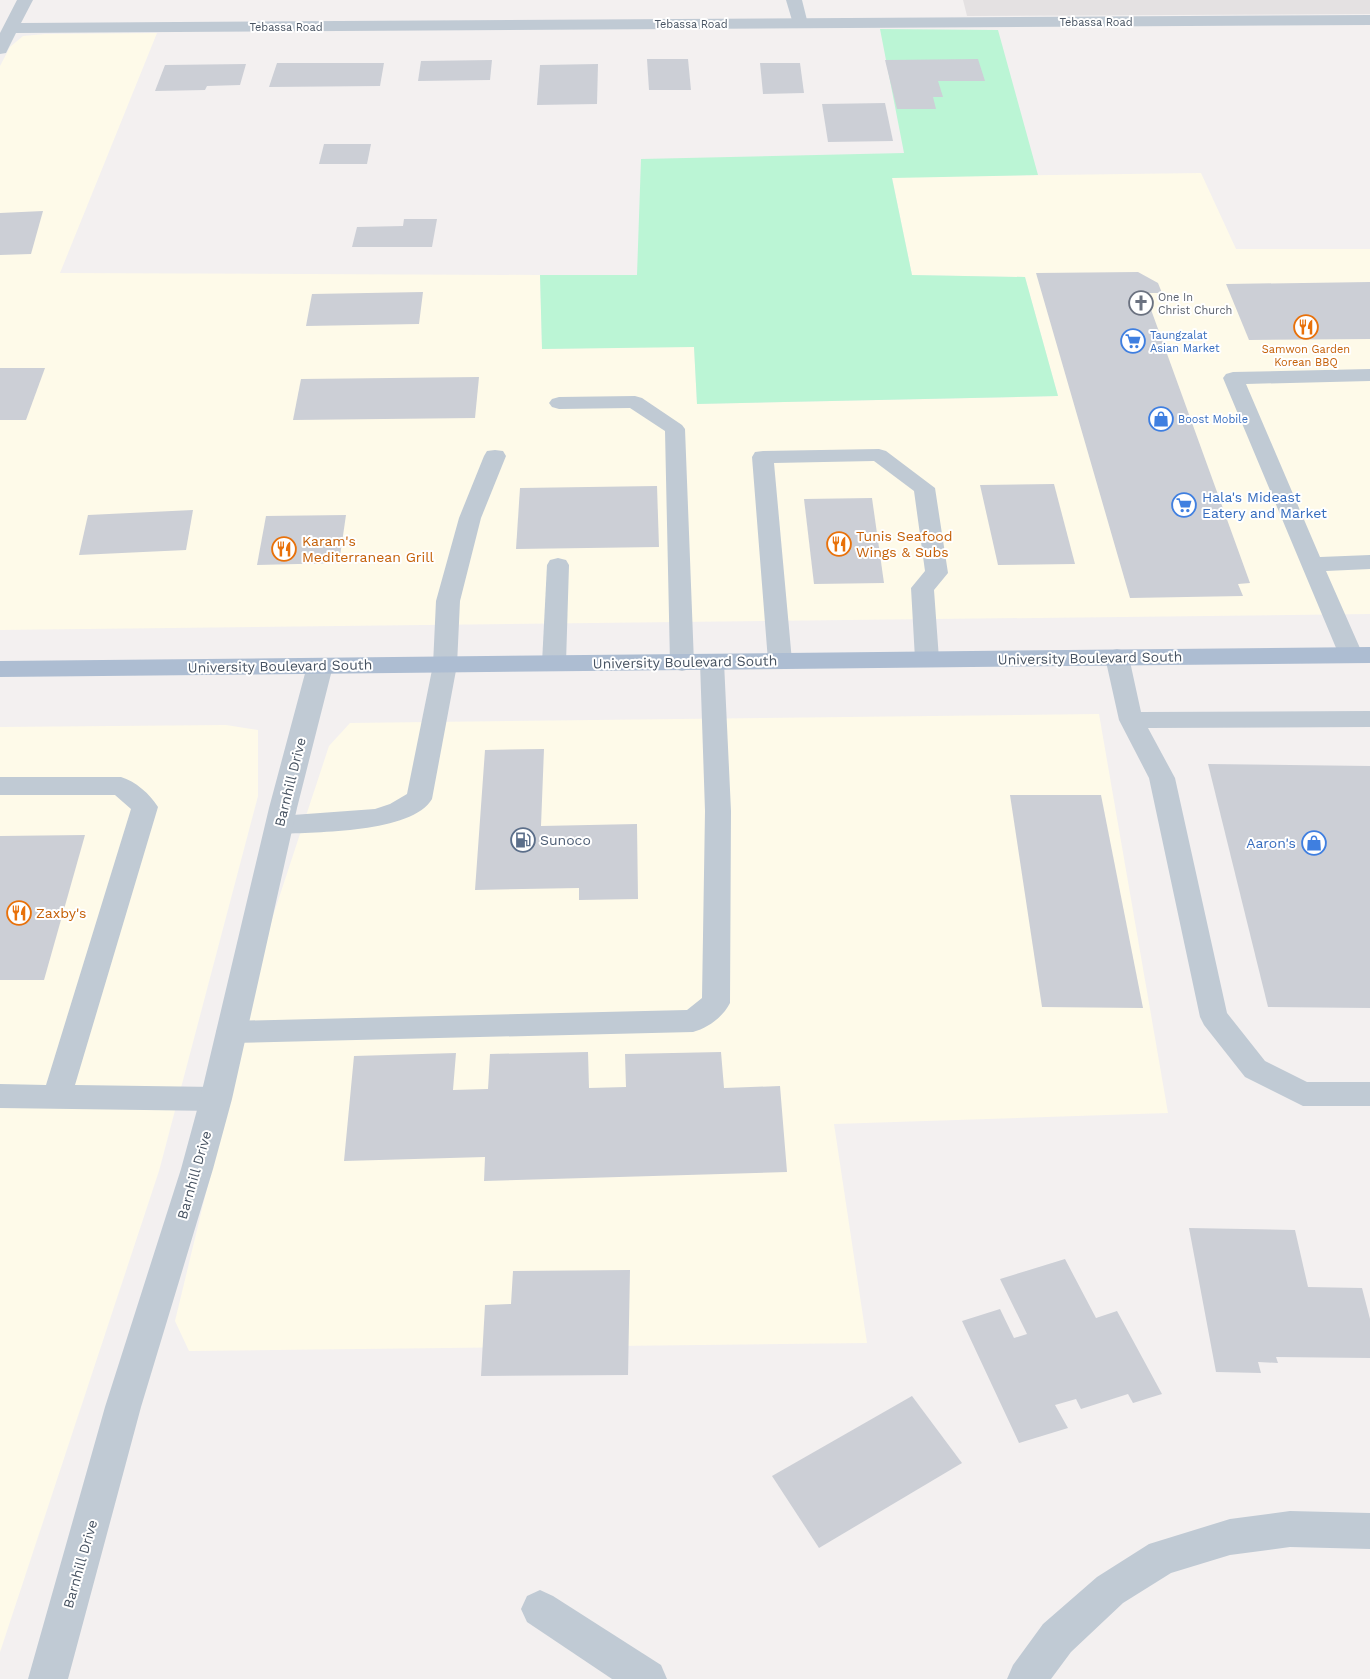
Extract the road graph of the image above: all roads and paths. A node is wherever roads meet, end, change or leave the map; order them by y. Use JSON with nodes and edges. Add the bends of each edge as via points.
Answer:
{"nodes":[{"id":1,"x":25,"y":0,"type":"edge"},
{"id":2,"x":794,"y":0,"type":"edge"},
{"id":3,"x":1370,"y":20,"type":"edge"},
{"id":4,"x":800,"y":24,"type":"junction"},
{"id":5,"x":11,"y":28,"type":"junction"},
{"id":6,"x":0,"y":49,"type":"edge"},
{"id":7,"x":1370,"y":375,"type":"edge"},
{"id":8,"x":559,"y":403,"type":"dead end"},
{"id":9,"x":495,"y":456,"type":"dead end"},
{"id":10,"x":1370,"y":562,"type":"edge"},
{"id":11,"x":558,"y":564,"type":"dead end"},
{"id":12,"x":1314,"y":564,"type":"junction"},
{"id":13,"x":1361,"y":655,"type":"edge"},
{"id":14,"x":1117,"y":657,"type":"junction"},
{"id":15,"x":927,"y":659,"type":"junction"},
{"id":16,"x":780,"y":661,"type":"junction"},
{"id":17,"x":712,"y":662,"type":"junction"},
{"id":18,"x":554,"y":663,"type":"junction"},
{"id":19,"x":682,"y":663,"type":"junction"},
{"id":20,"x":445,"y":665,"type":"junction"},
{"id":21,"x":320,"y":666,"type":"junction"},
{"id":22,"x":1,"y":673,"type":"edge"},
{"id":23,"x":1370,"y":719,"type":"edge"},
{"id":24,"x":1131,"y":720,"type":"junction"},
{"id":25,"x":0,"y":786,"type":"edge"},
{"id":26,"x":279,"y":825,"type":"junction"},
{"id":27,"x":230,"y":1032,"type":"junction"},
{"id":28,"x":1370,"y":1094,"type":"edge"},
{"id":29,"x":0,"y":1096,"type":"edge"},
{"id":30,"x":57,"y":1097,"type":"junction"},
{"id":31,"x":216,"y":1099,"type":"junction"},
{"id":32,"x":1370,"y":1531,"type":"edge"},
{"id":33,"x":540,"y":1609,"type":"dead end"},
{"id":34,"x":48,"y":1679,"type":"edge"},
{"id":35,"x":647,"y":1679,"type":"edge"},
{"id":36,"x":1027,"y":1679,"type":"edge"}],
"edges":[{"from":1,"to":5,"type":"street"},
{"from":2,"to":4,"type":"lane"},
{"from":3,"to":4,"type":"street","name":"Tebassa Road"},
{"from":4,"to":5,"type":"street","name":"Tebassa Road"},
{"from":5,"to":6,"type":"street"},
{"from":7,"to":12,"type":"lane","via":[[1233,378]]},
{"from":8,"to":19,"type":"lane","via":[[635,402],[675,430]]},
{"from":9,"to":20,"type":"lane","via":[[470,518],[448,601]]},
{"from":10,"to":12,"type":"lane"},
{"from":11,"to":18,"type":"lane"},
{"from":12,"to":13,"type":"lane"},
{"from":13,"to":14,"type":"main road","name":"University Boulevard South"},
{"from":14,"to":15,"type":"main road","name":"University Boulevard South"},
{"from":14,"to":24,"type":"lane"},
{"from":15,"to":16,"type":"main road","name":"University Boulevard South"},
{"from":15,"to":16,"type":"lane","via":[[922,588],[937,572],[924,488],[879,455],[763,457]]},
{"from":16,"to":17,"type":"main road","name":"University Boulevard South"},
{"from":17,"to":19,"type":"main road","name":"University Boulevard South"},
{"from":17,"to":27,"type":"lane","via":[[718,811],[716,1003],[693,1021]]},
{"from":18,"to":19,"type":"main road","name":"University Boulevard South"},
{"from":18,"to":20,"type":"main road","name":"University Boulevard South"},
{"from":20,"to":21,"type":"main road","name":"University Boulevard South"},
{"from":20,"to":26,"type":"lane","via":[[418,799],[399,811],[375,818]]},
{"from":21,"to":22,"type":"main road","name":"University Boulevard South"},
{"from":21,"to":26,"type":"street","name":"Barnhill Drive"},
{"from":23,"to":24,"type":"lane"},
{"from":24,"to":28,"type":"lane","via":[[1162,778],[1214,1017],[1255,1069],[1303,1094]]},
{"from":25,"to":30,"type":"lane","via":[[121,786],[145,807]]},
{"from":26,"to":27,"type":"street","name":"Barnhill Drive"},
{"from":27,"to":31,"type":"street","name":"Barnhill Drive"},
{"from":29,"to":30,"type":"lane"},
{"from":30,"to":31,"type":"lane"},
{"from":31,"to":34,"type":"street","name":"Barnhill Drive","via":[[123,1407]]},
{"from":32,"to":36,"type":"street","via":[[1290,1529],[1230,1536],[1162,1557],[1110,1590],[1057,1638]]},
{"from":33,"to":35,"type":"street"}]}
